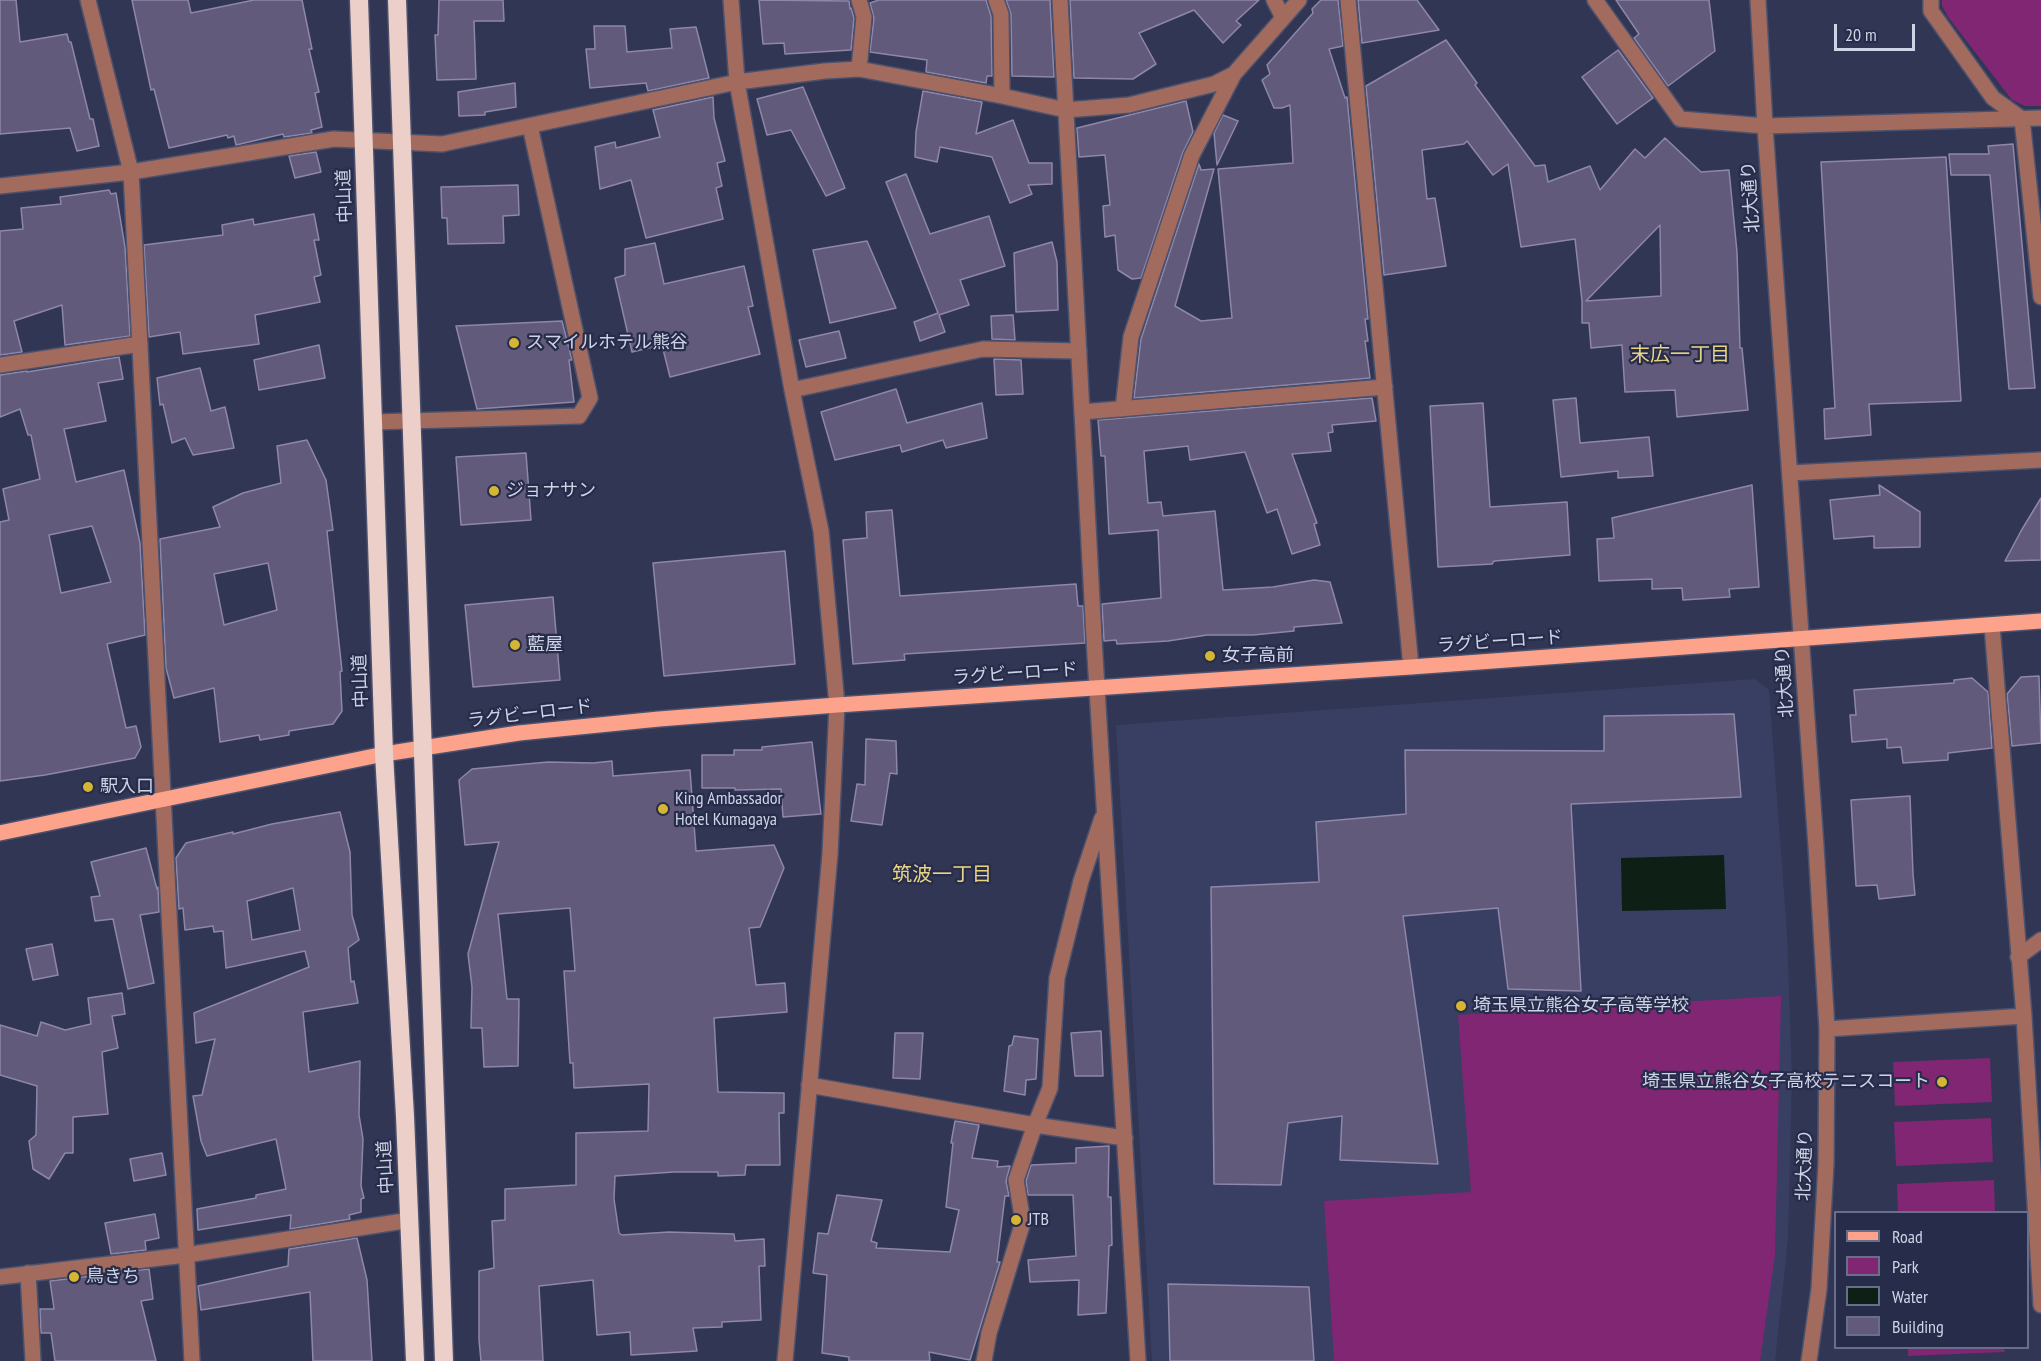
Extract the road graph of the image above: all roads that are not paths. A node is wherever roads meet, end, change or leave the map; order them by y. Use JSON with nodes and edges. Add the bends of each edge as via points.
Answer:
{"nodes":[{"id":1,"x":88,"y":0,"type":"edge"},
{"id":2,"x":359,"y":0,"type":"edge"},
{"id":3,"x":397,"y":0,"type":"edge"},
{"id":4,"x":731,"y":0,"type":"edge"},
{"id":5,"x":859,"y":0,"type":"edge"},
{"id":6,"x":996,"y":0,"type":"edge"},
{"id":7,"x":1060,"y":0,"type":"edge"},
{"id":8,"x":1274,"y":0,"type":"edge"},
{"id":9,"x":1299,"y":0,"type":"edge"},
{"id":10,"x":1348,"y":0,"type":"edge"},
{"id":11,"x":1594,"y":0,"type":"edge"},
{"id":12,"x":1758,"y":0,"type":"edge"},
{"id":13,"x":1931,"y":0,"type":"edge"},
{"id":14,"x":1283,"y":18,"type":"junction"},
{"id":15,"x":859,"y":69,"type":"junction"},
{"id":16,"x":1234,"y":74,"type":"junction"},
{"id":17,"x":737,"y":82,"type":"junction"},
{"id":18,"x":1002,"y":96,"type":"junction"},
{"id":19,"x":1066,"y":110,"type":"junction"},
{"id":20,"x":2041,"y":118,"type":"edge"},
{"id":21,"x":2022,"y":119,"type":"junction"},
{"id":22,"x":530,"y":126,"type":"junction"},
{"id":23,"x":1765,"y":126,"type":"junction"},
{"id":24,"x":363,"y":140,"type":"junction"},
{"id":25,"x":402,"y":142,"type":"junction"},
{"id":26,"x":131,"y":172,"type":"junction"},
{"id":27,"x":0,"y":186,"type":"edge"},
{"id":28,"x":2041,"y":297,"type":"edge"},
{"id":29,"x":140,"y":344,"type":"junction"},
{"id":30,"x":1079,"y":351,"type":"junction"},
{"id":31,"x":0,"y":365,"type":"edge"},
{"id":32,"x":1385,"y":387,"type":"junction"},
{"id":33,"x":792,"y":390,"type":"junction"},
{"id":34,"x":1123,"y":409,"type":"junction"},
{"id":35,"x":1082,"y":412,"type":"junction"},
{"id":36,"x":410,"y":421,"type":"junction"},
{"id":37,"x":374,"y":422,"type":"junction"},
{"id":38,"x":2041,"y":460,"type":"edge"},
{"id":39,"x":1790,"y":473,"type":"junction"},
{"id":40,"x":2041,"y":621,"type":"edge"},
{"id":41,"x":1992,"y":626,"type":"junction"},
{"id":42,"x":1802,"y":640,"type":"junction"},
{"id":43,"x":1412,"y":667,"type":"junction"},
{"id":44,"x":1097,"y":688,"type":"junction"},
{"id":45,"x":837,"y":705,"type":"junction"},
{"id":46,"x":423,"y":747,"type":"junction"},
{"id":47,"x":384,"y":754,"type":"junction"},
{"id":48,"x":163,"y":801,"type":"junction"},
{"id":49,"x":1104,"y":810,"type":"junction"},
{"id":50,"x":0,"y":833,"type":"edge"},
{"id":51,"x":2041,"y":940,"type":"edge"},
{"id":52,"x":2018,"y":957,"type":"junction"},
{"id":53,"x":2024,"y":1016,"type":"junction"},
{"id":54,"x":1827,"y":1029,"type":"junction"},
{"id":55,"x":809,"y":1085,"type":"junction"},
{"id":56,"x":1035,"y":1125,"type":"junction"},
{"id":57,"x":1125,"y":1138,"type":"junction"},
{"id":58,"x":410,"y":1220,"type":"junction"},
{"id":59,"x":2039,"y":1235,"type":"edge"},
{"id":60,"x":186,"y":1255,"type":"junction"},
{"id":61,"x":28,"y":1273,"type":"junction"},
{"id":62,"x":0,"y":1276,"type":"edge"},
{"id":63,"x":2041,"y":1305,"type":"edge"},
{"id":64,"x":33,"y":1361,"type":"edge"},
{"id":65,"x":192,"y":1361,"type":"edge"},
{"id":66,"x":415,"y":1361,"type":"edge"},
{"id":67,"x":444,"y":1361,"type":"edge"},
{"id":68,"x":785,"y":1361,"type":"edge"},
{"id":69,"x":984,"y":1361,"type":"edge"},
{"id":70,"x":1138,"y":1361,"type":"edge"},
{"id":71,"x":1809,"y":1361,"type":"edge"}],
"edges":[{"from":1,"to":26,"type":"street"},
{"from":2,"to":24,"type":"highway","name":"中山道"},
{"from":3,"to":25,"type":"highway"},
{"from":4,"to":17,"type":"street"},
{"from":5,"to":15,"type":"street","via":[[864,17]]},
{"from":6,"to":18,"type":"street","via":[[1001,14]]},
{"from":7,"to":19,"type":"street"},
{"from":8,"to":14,"type":"street"},
{"from":9,"to":14,"type":"street"},
{"from":10,"to":32,"type":"street"},
{"from":11,"to":23,"type":"street","via":[[1680,119]]},
{"from":12,"to":23,"type":"street","name":"北大通り"},
{"from":13,"to":21,"type":"street","via":[[1931,10],[1993,98]]},
{"from":14,"to":16,"type":"street"},
{"from":15,"to":17,"type":"street"},
{"from":15,"to":18,"type":"street"},
{"from":16,"to":19,"type":"street","via":[[1214,84],[1129,105]]},
{"from":16,"to":34,"type":"street","via":[[1192,155],[1131,337]]},
{"from":17,"to":22,"type":"street"},
{"from":17,"to":33,"type":"street"},
{"from":18,"to":19,"type":"street"},
{"from":19,"to":30,"type":"street"},
{"from":20,"to":21,"type":"street"},
{"from":21,"to":23,"type":"street"},
{"from":21,"to":28,"type":"street"},
{"from":22,"to":25,"type":"street","via":[[442,144]]},
{"from":22,"to":36,"type":"street","via":[[590,398],[579,416]]},
{"from":23,"to":39,"type":"street","name":"北大通り"},
{"from":24,"to":25,"type":"street"},
{"from":24,"to":26,"type":"street","via":[[334,139]]},
{"from":24,"to":37,"type":"highway","name":"中山道"},
{"from":25,"to":36,"type":"highway"},
{"from":26,"to":27,"type":"street"},
{"from":26,"to":29,"type":"street"},
{"from":29,"to":31,"type":"street"},
{"from":29,"to":48,"type":"street"},
{"from":30,"to":33,"type":"street","via":[[983,349]]},
{"from":30,"to":35,"type":"street"},
{"from":32,"to":34,"type":"street"},
{"from":32,"to":43,"type":"street"},
{"from":33,"to":45,"type":"street","via":[[820,531]]},
{"from":34,"to":35,"type":"street"},
{"from":35,"to":44,"type":"street"},
{"from":36,"to":37,"type":"street"},
{"from":36,"to":46,"type":"highway"},
{"from":37,"to":47,"type":"highway","name":"中山道"},
{"from":38,"to":39,"type":"street"},
{"from":39,"to":42,"type":"street","name":"北大通り"},
{"from":40,"to":41,"type":"main road","name":"ラグビーロード"},
{"from":41,"to":42,"type":"main road","name":"ラグビーロード"},
{"from":41,"to":52,"type":"street"},
{"from":42,"to":43,"type":"main road","name":"ラグビーロード"},
{"from":42,"to":54,"type":"street","name":"北大通り"},
{"from":43,"to":44,"type":"main road","name":"ラグビーロード"},
{"from":44,"to":45,"type":"main road","name":"ラグビーロード"},
{"from":44,"to":49,"type":"street"},
{"from":45,"to":46,"type":"main road","name":"ラグビーロード","via":[[519,733]]},
{"from":45,"to":55,"type":"street","via":[[830,854]]},
{"from":46,"to":47,"type":"main road","name":"ラグビーロード"},
{"from":46,"to":67,"type":"highway"},
{"from":47,"to":48,"type":"main road","name":"ラグビーロード"},
{"from":47,"to":58,"type":"highway","name":"中山道"},
{"from":48,"to":50,"type":"main road","name":"ラグビーロード"},
{"from":48,"to":60,"type":"street"},
{"from":49,"to":56,"type":"street","via":[[1057,978],[1050,1088]]},
{"from":49,"to":57,"type":"street"},
{"from":51,"to":52,"type":"street"},
{"from":52,"to":53,"type":"street"},
{"from":53,"to":54,"type":"street"},
{"from":53,"to":59,"type":"street"},
{"from":54,"to":71,"type":"street","name":"北大通り","via":[[1826,1164],[1819,1289]]},
{"from":55,"to":56,"type":"street"},
{"from":55,"to":68,"type":"street"},
{"from":56,"to":57,"type":"street"},
{"from":56,"to":69,"type":"street","via":[[1016,1180],[1023,1222]]},
{"from":57,"to":70,"type":"street"},
{"from":58,"to":60,"type":"street"},
{"from":58,"to":66,"type":"highway","name":"中山道"},
{"from":59,"to":63,"type":"street"},
{"from":60,"to":61,"type":"street"},
{"from":60,"to":65,"type":"street"},
{"from":61,"to":62,"type":"street"},
{"from":61,"to":64,"type":"street"}]}
